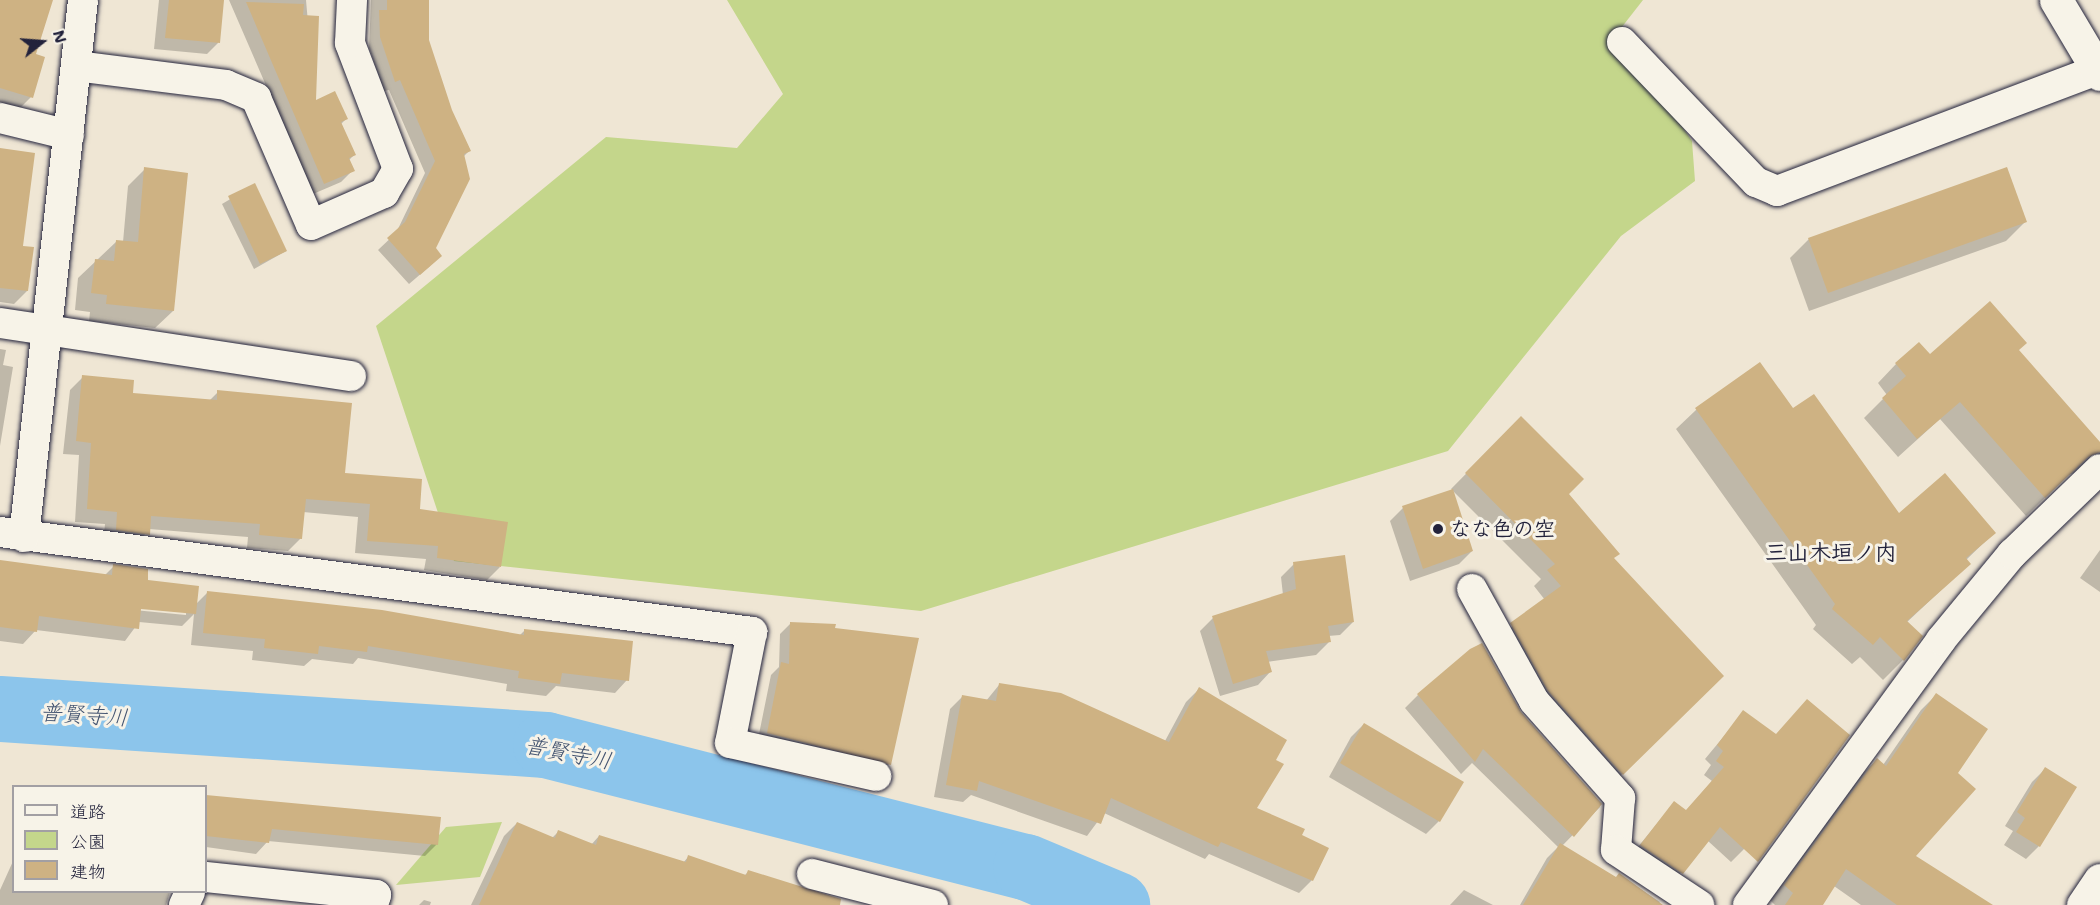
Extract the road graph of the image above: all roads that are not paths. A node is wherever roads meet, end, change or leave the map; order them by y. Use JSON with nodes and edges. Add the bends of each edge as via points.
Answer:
{"nodes":[{"id":1,"x":84,"y":0,"type":"edge"},
{"id":2,"x":352,"y":0,"type":"edge"},
{"id":3,"x":2055,"y":0,"type":"edge"},
{"id":4,"x":1622,"y":42,"type":"dead end"},
{"id":5,"x":76,"y":66,"type":"junction"},
{"id":6,"x":2099,"y":72,"type":"edge"},
{"id":7,"x":0,"y":118,"type":"edge"},
{"id":8,"x":69,"y":135,"type":"junction"},
{"id":9,"x":0,"y":323,"type":"edge"},
{"id":10,"x":47,"y":331,"type":"junction"},
{"id":11,"x":351,"y":376,"type":"dead end"},
{"id":12,"x":2100,"y":469,"type":"edge"},
{"id":13,"x":12,"y":535,"type":"edge"},
{"id":14,"x":1472,"y":589,"type":"dead end"},
{"id":15,"x":876,"y":776,"type":"dead end"},
{"id":16,"x":812,"y":874,"type":"dead end"},
{"id":17,"x":207,"y":877,"type":"edge"},
{"id":18,"x":2100,"y":880,"type":"edge"},
{"id":19,"x":372,"y":905,"type":"edge"},
{"id":20,"x":933,"y":905,"type":"edge"},
{"id":21,"x":1699,"y":905,"type":"edge"},
{"id":22,"x":1748,"y":905,"type":"edge"},
{"id":23,"x":2083,"y":905,"type":"edge"}],
"edges":[{"from":1,"to":5,"type":"street"},
{"from":2,"to":5,"type":"street","via":[[350,43],[398,169],[384,193],[311,225],[256,98],[226,85]]},
{"from":3,"to":6,"type":"street"},
{"from":4,"to":6,"type":"street","via":[[1756,182],[1777,191]]},
{"from":5,"to":8,"type":"street"},
{"from":7,"to":8,"type":"street"},
{"from":8,"to":10,"type":"street"},
{"from":9,"to":10,"type":"street"},
{"from":10,"to":11,"type":"street"},
{"from":10,"to":13,"type":"street"},
{"from":12,"to":22,"type":"street","via":[[2012,554],[1941,640]]},
{"from":13,"to":15,"type":"street","via":[[752,632],[730,743]]},
{"from":14,"to":21,"type":"street","via":[[1534,701],[1620,798],[1616,850]]},
{"from":16,"to":20,"type":"street"},
{"from":17,"to":19,"type":"street","via":[[376,895]]},
{"from":18,"to":23,"type":"street"}]}
